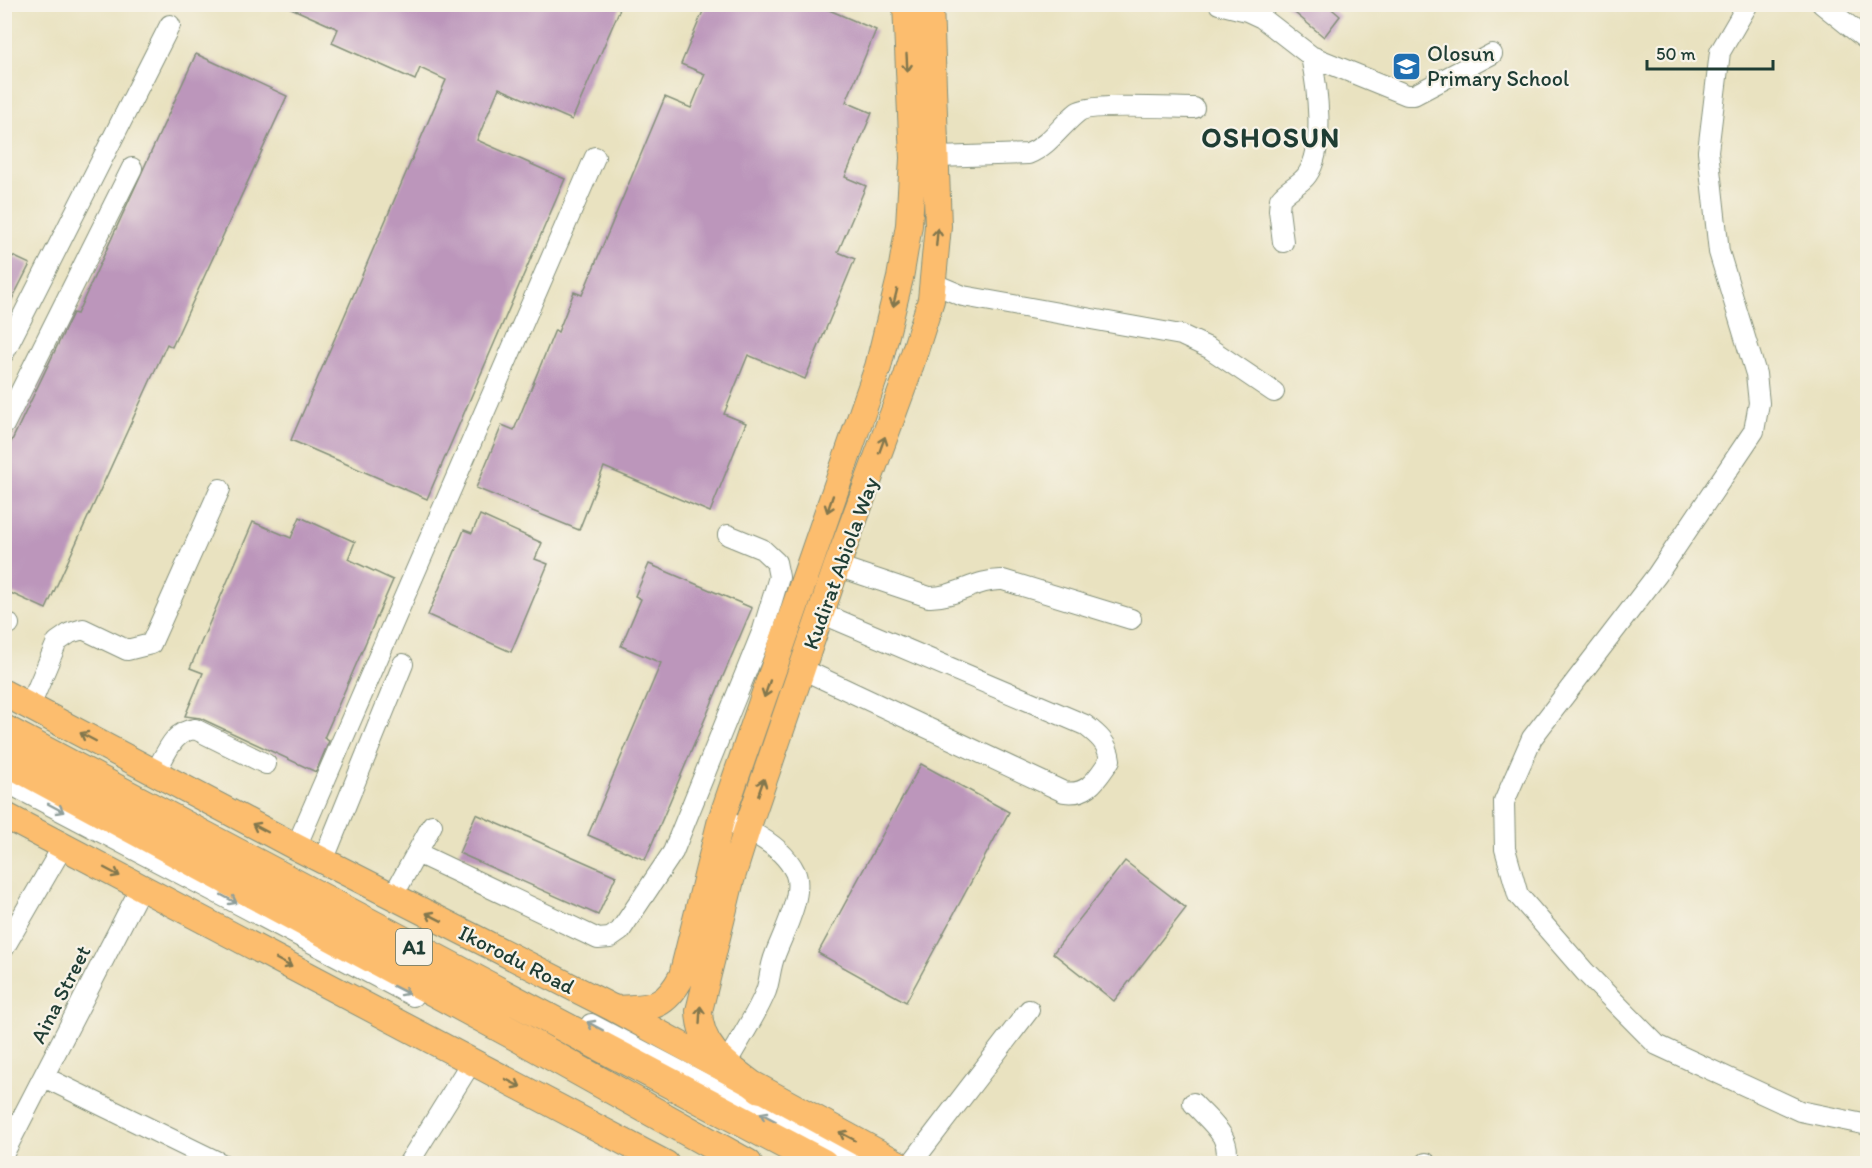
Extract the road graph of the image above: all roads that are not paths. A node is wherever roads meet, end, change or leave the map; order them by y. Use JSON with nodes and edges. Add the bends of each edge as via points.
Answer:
{"nodes":[{"id":1,"x":906,"y":4,"type":"edge"},
{"id":2,"x":930,"y":4,"type":"edge"},
{"id":3,"x":1219,"y":4,"type":"edge"},
{"id":4,"x":1748,"y":4,"type":"edge"},
{"id":5,"x":1822,"y":4,"type":"edge"},
{"id":6,"x":170,"y":26,"type":"dead end"},
{"id":7,"x":1868,"y":41,"type":"edge"},
{"id":8,"x":1492,"y":54,"type":"dead end"},
{"id":9,"x":1311,"y":56,"type":"junction"},
{"id":10,"x":1194,"y":108,"type":"dead end"},
{"id":11,"x":595,"y":157,"type":"dead end"},
{"id":12,"x":938,"y":157,"type":"junction"},
{"id":13,"x":132,"y":168,"type":"dead end"},
{"id":14,"x":1283,"y":242,"type":"dead end"},
{"id":15,"x":932,"y":283,"type":"junction"},
{"id":16,"x":4,"y":353,"type":"edge"},
{"id":17,"x":1274,"y":392,"type":"dead end"},
{"id":18,"x":4,"y":425,"type":"edge"},
{"id":19,"x":220,"y":489,"type":"dead end"},
{"id":20,"x":728,"y":535,"type":"dead end"},
{"id":21,"x":837,"y":566,"type":"junction"},
{"id":22,"x":821,"y":613,"type":"junction"},
{"id":23,"x":1131,"y":619,"type":"dead end"},
{"id":24,"x":403,"y":664,"type":"dead end"},
{"id":25,"x":802,"y":669,"type":"junction"},
{"id":26,"x":4,"y":693,"type":"edge"},
{"id":27,"x":30,"y":706,"type":"junction"},
{"id":28,"x":4,"y":715,"type":"edge"},
{"id":29,"x":4,"y":730,"type":"edge"},
{"id":30,"x":4,"y":759,"type":"edge"},
{"id":31,"x":266,"y":764,"type":"dead end"},
{"id":32,"x":155,"y":773,"type":"junction"},
{"id":33,"x":4,"y":781,"type":"edge"},
{"id":34,"x":4,"y":814,"type":"edge"},
{"id":35,"x":721,"y":820,"type":"junction"},
{"id":36,"x":432,"y":825,"type":"dead end"},
{"id":37,"x":747,"y":829,"type":"junction"},
{"id":38,"x":63,"y":846,"type":"junction"},
{"id":39,"x":296,"y":847,"type":"junction"},
{"id":40,"x":417,"y":853,"type":"junction"},
{"id":41,"x":323,"y":861,"type":"junction"},
{"id":42,"x":141,"y":888,"type":"junction"},
{"id":43,"x":393,"y":896,"type":"junction"},
{"id":44,"x":10,"y":928,"type":"edge"},
{"id":45,"x":4,"y":948,"type":"edge"},
{"id":46,"x":615,"y":1009,"type":"junction"},
{"id":47,"x":1029,"y":1010,"type":"dead end"},
{"id":48,"x":472,"y":1061,"type":"junction"},
{"id":49,"x":726,"y":1064,"type":"junction"},
{"id":50,"x":44,"y":1077,"type":"junction"},
{"id":51,"x":760,"y":1090,"type":"junction"},
{"id":52,"x":1193,"y":1103,"type":"dead end"},
{"id":53,"x":1868,"y":1125,"type":"edge"},
{"id":54,"x":4,"y":1153,"type":"edge"},
{"id":55,"x":222,"y":1164,"type":"edge"},
{"id":56,"x":408,"y":1164,"type":"edge"},
{"id":57,"x":666,"y":1164,"type":"edge"},
{"id":58,"x":727,"y":1164,"type":"edge"},
{"id":59,"x":747,"y":1164,"type":"edge"},
{"id":60,"x":823,"y":1164,"type":"edge"},
{"id":61,"x":857,"y":1164,"type":"edge"},
{"id":62,"x":899,"y":1164,"type":"edge"},
{"id":63,"x":911,"y":1164,"type":"edge"},
{"id":64,"x":1224,"y":1164,"type":"edge"}],
"edges":[{"from":1,"to":35,"type":"main road","name":"Kudirat Abiola Way","one_way":true,"via":[[913,158],[909,225],[900,278],[878,367]]},
{"from":2,"to":12,"type":"main road","name":"Kudirat Abiola Way"},
{"from":3,"to":9,"type":"street","via":[[1270,22]]},
{"from":4,"to":53,"type":"street","via":[[1720,52],[1708,151],[1719,252],[1756,374],[1759,403],[1754,431],[1657,575],[1532,738],[1504,802],[1505,849],[1518,895],[1585,972],[1657,1045],[1800,1111]]},
{"from":5,"to":7,"type":"street"},
{"from":6,"to":16,"type":"street"},
{"from":8,"to":9,"type":"street","via":[[1407,96]]},
{"from":9,"to":14,"type":"street","via":[[1317,107],[1316,151],[1307,176],[1280,200]]},
{"from":10,"to":12,"type":"street","via":[[1080,110],[1041,149]]},
{"from":11,"to":39,"type":"street"},
{"from":15,"to":12,"type":"main road","name":"Kudirat Abiola Way","one_way":true,"via":[[938,226]]},
{"from":13,"to":18,"type":"street"},
{"from":15,"to":17,"type":"street","via":[[963,296],[1181,335],[1209,348]]},
{"from":21,"to":15,"type":"main road","name":"Kudirat Abiola Way","one_way":true,"via":[[907,376],[931,300]]},
{"from":19,"to":27,"type":"street","via":[[151,644],[127,650],[83,629],[70,633],[57,642]]},
{"from":20,"to":40,"type":"street","via":[[762,549],[776,562],[779,577],[763,630],[673,852],[620,931],[610,938],[598,939]]},
{"from":21,"to":22,"type":"main road","name":"Kudirat Abiola Way"},
{"from":21,"to":23,"type":"street","via":[[929,597],[1003,580]]},
{"from":22,"to":25,"type":"main road","name":"Kudirat Abiola Way"},
{"from":22,"to":25,"type":"street","via":[[1085,725],[1100,737],[1109,750],[1110,760],[1089,789],[1074,794],[1064,792]]},
{"from":24,"to":41,"type":"street"},
{"from":37,"to":25,"type":"main road","name":"Kudirat Abiola Way","one_way":true},
{"from":26,"to":27,"type":"main road","name":"Ikorodu Road"},
{"from":32,"to":27,"type":"main road","name":"Ikorodu Road","one_way":true},
{"from":61,"to":28,"type":"street","one_way":true},
{"from":29,"to":60,"type":"highway","name":"Ikorodu Road","number":"A1"},
{"from":30,"to":59,"type":"highway","number":"A1"},
{"from":31,"to":32,"type":"street","via":[[195,729],[176,736]]},
{"from":39,"to":32,"type":"main road","name":"Ikorodu Road","one_way":true},
{"from":33,"to":58,"type":"street","one_way":true,"via":[[510,1045]]},
{"from":34,"to":38,"type":"main road"},
{"from":35,"to":37,"type":"street"},
{"from":35,"to":46,"type":"main road","name":"Kudirat Abiola Way","via":[[694,934],[682,976],[672,994],[652,1007]]},
{"from":36,"to":40,"type":"street"},
{"from":49,"to":37,"type":"main road","name":"Kudirat Abiola Way","one_way":true,"via":[[707,1044],[700,1029],[699,1011]]},
{"from":37,"to":49,"type":"street","via":[[786,860],[797,881],[788,929],[774,956],[766,991]]},
{"from":38,"to":42,"type":"main road","one_way":true},
{"from":38,"to":44,"type":"street"},
{"from":39,"to":41,"type":"main road","name":"Ikorodu Road"},
{"from":40,"to":43,"type":"street"},
{"from":41,"to":43,"type":"main road","name":"Ikorodu Road"},
{"from":42,"to":48,"type":"main road","one_way":true},
{"from":42,"to":50,"type":"street","name":"Aina Street"},
{"from":46,"to":43,"type":"main road","name":"Ikorodu Road","one_way":true},
{"from":44,"to":45,"type":"street"},
{"from":46,"to":51,"type":"main road","name":"Ikorodu Road"},
{"from":47,"to":63,"type":"street"},
{"from":48,"to":56,"type":"street"},
{"from":48,"to":57,"type":"main road","one_way":true},
{"from":49,"to":51,"type":"main road","name":"Kudirat Abiola Way"},
{"from":50,"to":54,"type":"street","name":"Aina Street"},
{"from":50,"to":55,"type":"street"},
{"from":62,"to":51,"type":"main road","name":"Ikorodu Road","one_way":true},
{"from":52,"to":64,"type":"street","via":[[1227,1140],[1229,1149]]}]}
